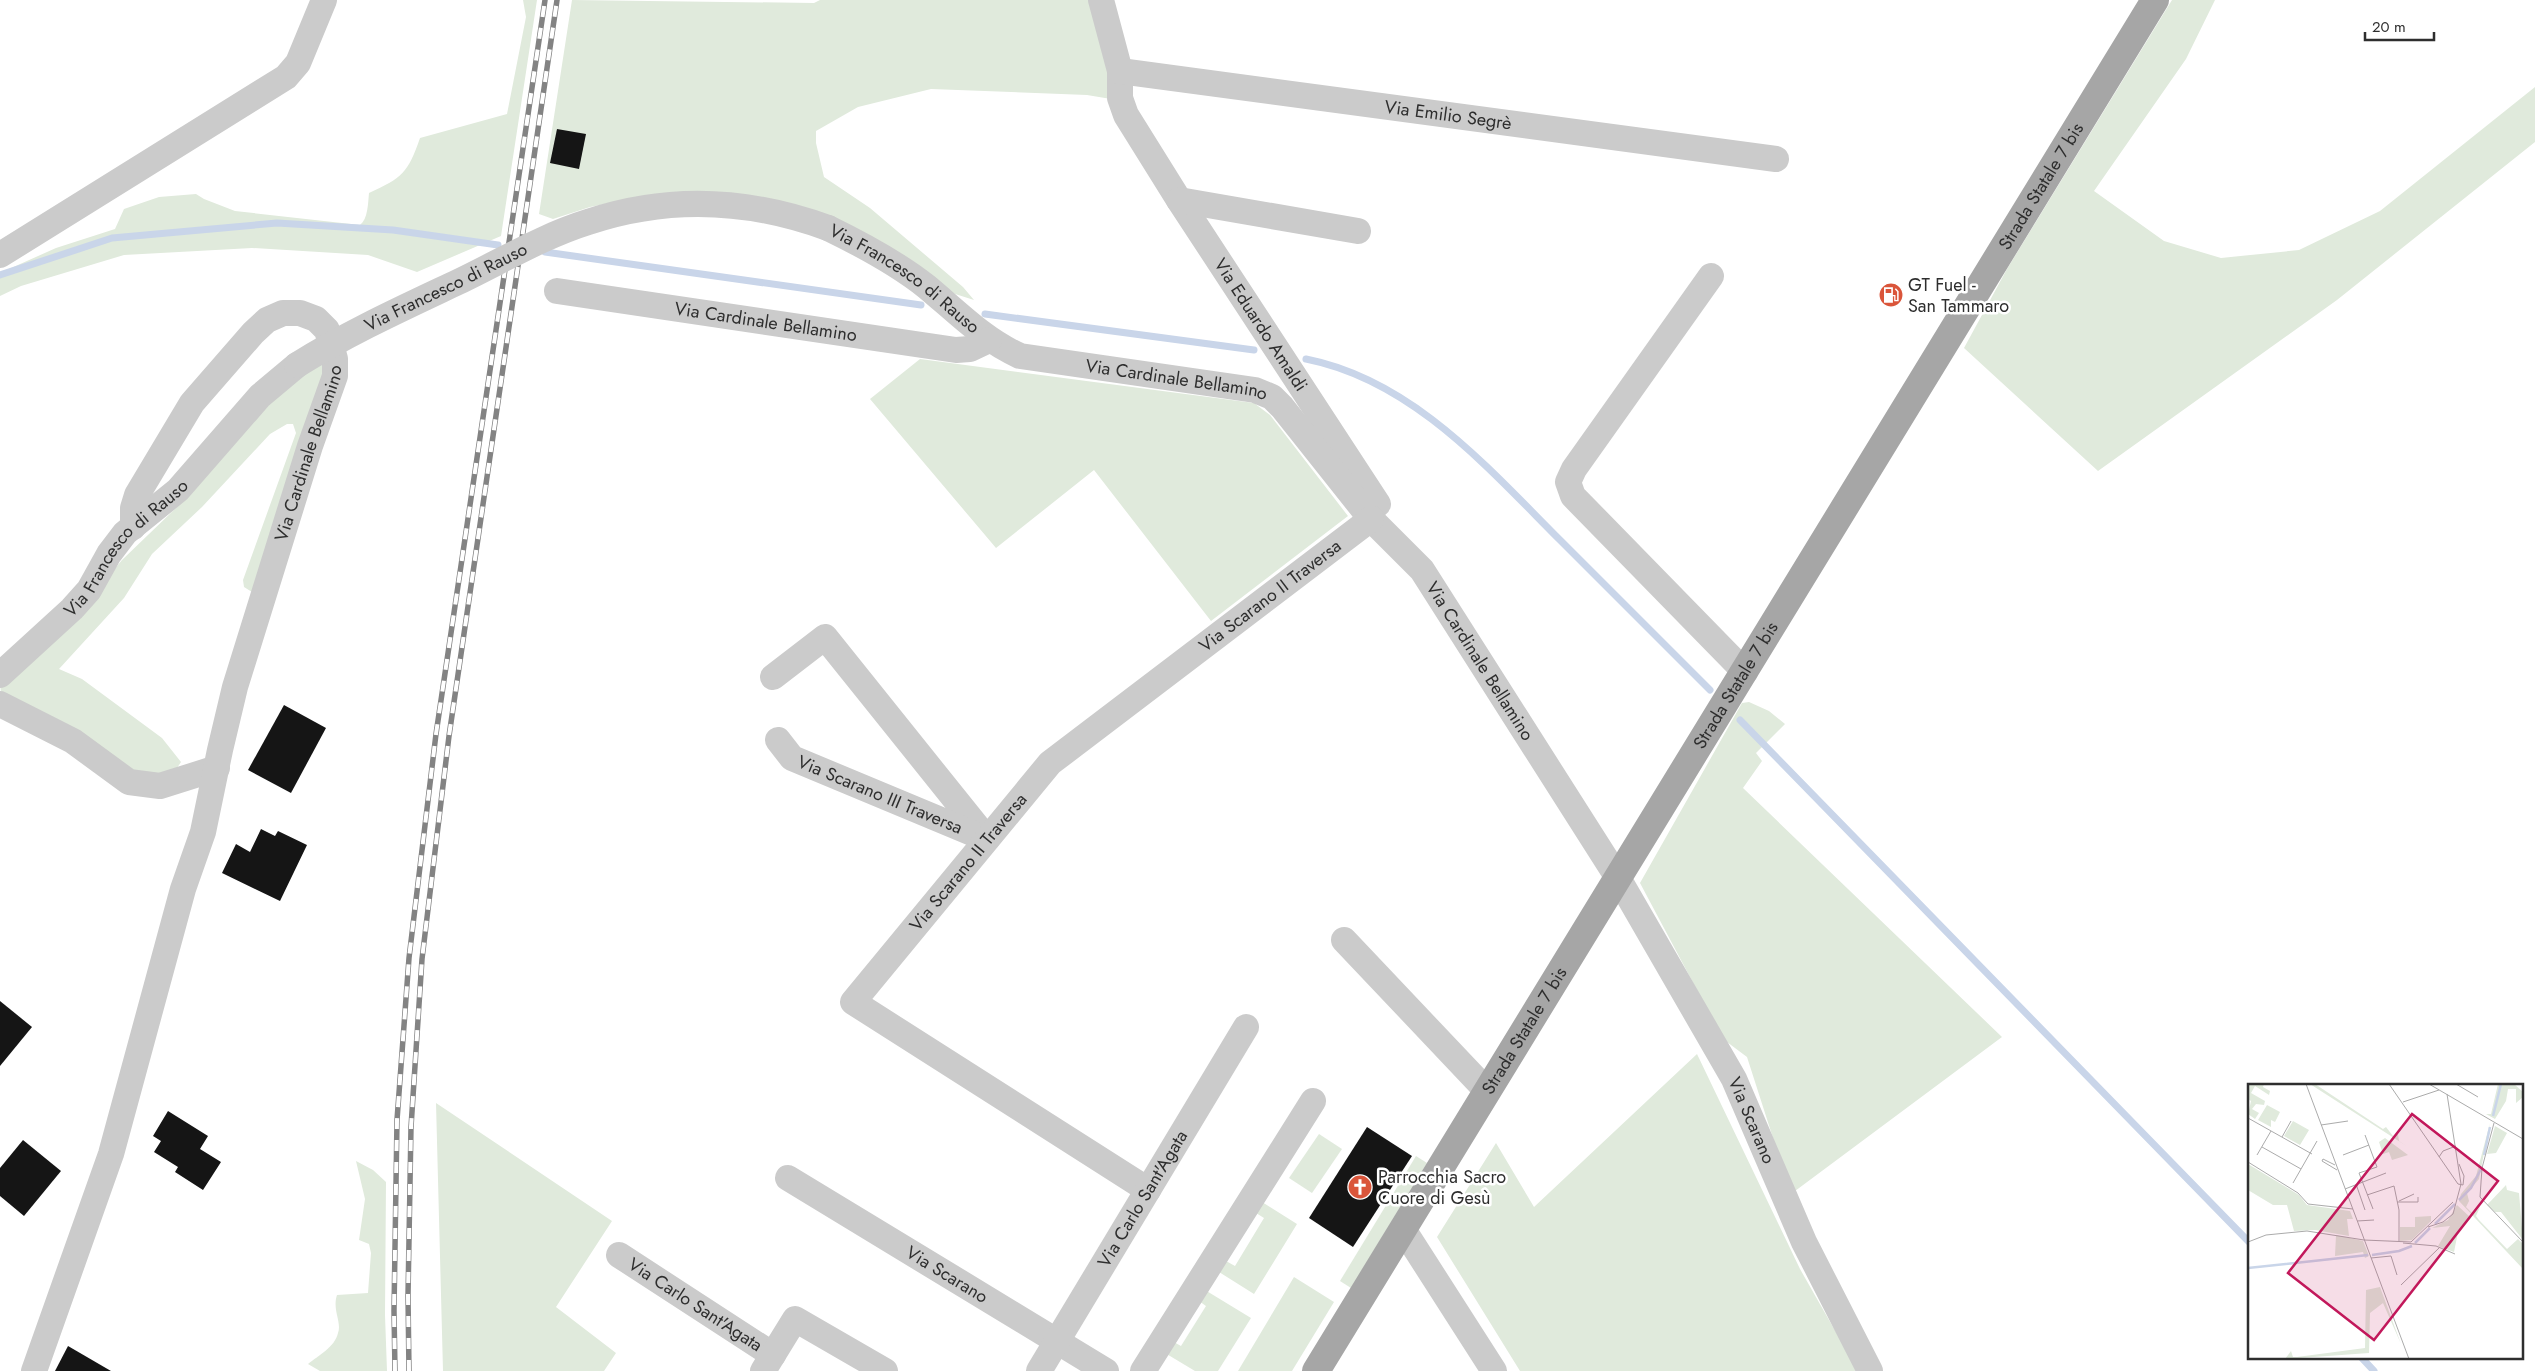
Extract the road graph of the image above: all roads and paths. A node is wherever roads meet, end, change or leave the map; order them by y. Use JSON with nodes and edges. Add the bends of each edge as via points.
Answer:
{"nodes":[{"id":1,"x":324,"y":0,"type":"edge"},
{"id":2,"x":1101,"y":0,"type":"edge"},
{"id":3,"x":2155,"y":0,"type":"edge"},
{"id":4,"x":1120,"y":71,"type":"junction"},
{"id":5,"x":1776,"y":159,"type":"dead end"},
{"id":6,"x":1179,"y":200,"type":"junction"},
{"id":7,"x":1358,"y":231,"type":"dead end"},
{"id":8,"x":0,"y":255,"type":"edge"},
{"id":9,"x":1711,"y":276,"type":"dead end"},
{"id":10,"x":557,"y":291,"type":"dead end"},
{"id":11,"x":989,"y":340,"type":"junction"},
{"id":12,"x":1371,"y":519,"type":"junction"},
{"id":13,"x":134,"y":527,"type":"junction"},
{"id":14,"x":1422,"y":570,"type":"junction"},
{"id":15,"x":1745,"y":672,"type":"junction"},
{"id":16,"x":0,"y":675,"type":"edge"},
{"id":17,"x":773,"y":677,"type":"dead end"},
{"id":18,"x":0,"y":704,"type":"edge"},
{"id":19,"x":778,"y":740,"type":"dead end"},
{"id":20,"x":217,"y":768,"type":"junction"},
{"id":21,"x":987,"y":840,"type":"junction"},
{"id":22,"x":1618,"y":878,"type":"junction"},
{"id":23,"x":1344,"y":940,"type":"dead end"},
{"id":24,"x":1246,"y":1027,"type":"dead end"},
{"id":25,"x":1487,"y":1091,"type":"junction"},
{"id":26,"x":1312,"y":1101,"type":"dead end"},
{"id":27,"x":788,"y":1178,"type":"dead end"},
{"id":28,"x":1148,"y":1190,"type":"junction"},
{"id":29,"x":1402,"y":1229,"type":"junction"},
{"id":30,"x":619,"y":1255,"type":"dead end"},
{"id":31,"x":1058,"y":1342,"type":"junction"},
{"id":32,"x":768,"y":1363,"type":"edge"},
{"id":33,"x":34,"y":1371,"type":"edge"},
{"id":34,"x":885,"y":1371,"type":"edge"},
{"id":35,"x":1039,"y":1371,"type":"edge"},
{"id":36,"x":1106,"y":1371,"type":"edge"},
{"id":37,"x":1143,"y":1371,"type":"edge"},
{"id":38,"x":1316,"y":1371,"type":"edge"},
{"id":39,"x":1494,"y":1371,"type":"edge"},
{"id":40,"x":1870,"y":1371,"type":"edge"}],
"edges":[{"from":1,"to":8,"type":"street","via":[[298,63],[286,77]]},
{"from":2,"to":4,"type":"street","name":"Via Eduardo Amaldi"},
{"from":3,"to":15,"type":"main road","name":"Strada Statale 7 bis"},
{"from":4,"to":5,"type":"street","name":"Via Emilio Segrè"},
{"from":4,"to":6,"type":"street","name":"Via Eduardo Amaldi","via":[[1120,98],[1126,115]]},
{"from":6,"to":7,"type":"street"},
{"from":6,"to":14,"type":"street","name":"Via Eduardo Amaldi"},
{"from":9,"to":15,"type":"street","via":[[1568,482],[1573,496]]},
{"from":10,"to":11,"type":"street","name":"Via Cardinale Bellamino","via":[[956,350],[970,349]]},
{"from":11,"to":12,"type":"street","name":"Via Cardinale Bellamino","via":[[1020,356],[1040,361],[1255,390],[1272,397]]},
{"from":11,"to":13,"type":"street","name":"Via Francesco di Rauso","bridge":true,"via":[[894,263],[828,228],[794,216],[728,204],[675,203],[615,214],[565,230],[342,338],[297,365],[260,396],[178,490]]},
{"from":12,"to":14,"type":"street","name":"Via Cardinale Bellamino"},
{"from":12,"to":21,"type":"street","name":"Via Scarano II Traversa","via":[[1050,763]]},
{"from":13,"to":16,"type":"street","name":"Via Francesco di Rauso","via":[[109,554],[89,590],[72,609]]},
{"from":13,"to":20,"type":"street","name":"Via Cardinale Bellamino","via":[[133,508],[137,495],[192,403],[214,376],[267,320],[284,313],[300,313],[316,319],[327,330],[336,359],[335,376],[262,598]]},
{"from":14,"to":22,"type":"street","name":"Via Cardinale Bellamino"},
{"from":15,"to":22,"type":"main road","name":"Strada Statale 7 bis"},
{"from":17,"to":21,"type":"street","via":[[825,636]]},
{"from":18,"to":20,"type":"street","via":[[73,741],[130,782],[160,786]]},
{"from":19,"to":21,"type":"street","name":"Via Scarano III Traversa","via":[[792,758]]},
{"from":20,"to":33,"type":"street","name":"Via Cardinale Bellamino","via":[[204,832],[183,889],[112,1154]]},
{"from":21,"to":28,"type":"street","name":"Via Scarano II Traversa","via":[[853,1002]]},
{"from":22,"to":25,"type":"main road","name":"Strada Statale 7 bis"},
{"from":22,"to":40,"type":"street","name":"Via Scarano","via":[[1734,1079],[1804,1242]]},
{"from":23,"to":25,"type":"street"},
{"from":24,"to":28,"type":"street","name":"Via Carlo Sant'Agata"},
{"from":25,"to":29,"type":"main road","name":"Strada Statale 7 bis"},
{"from":26,"to":37,"type":"street"},
{"from":27,"to":31,"type":"street","name":"Via Scarano"},
{"from":28,"to":31,"type":"street","name":"Via Carlo Sant'Agata"},
{"from":29,"to":38,"type":"main road","name":"Strada Statale 7 bis"},
{"from":29,"to":39,"type":"street"},
{"from":30,"to":32,"type":"street","name":"Via Carlo Sant'Agata"},
{"from":31,"to":35,"type":"street","name":"Via Carlo Sant'Agata"},
{"from":31,"to":36,"type":"street","name":"Via Scarano"},
{"from":32,"to":34,"type":"street","name":"Via Carlo Sant'Agata","via":[[795,1319]]}]}
